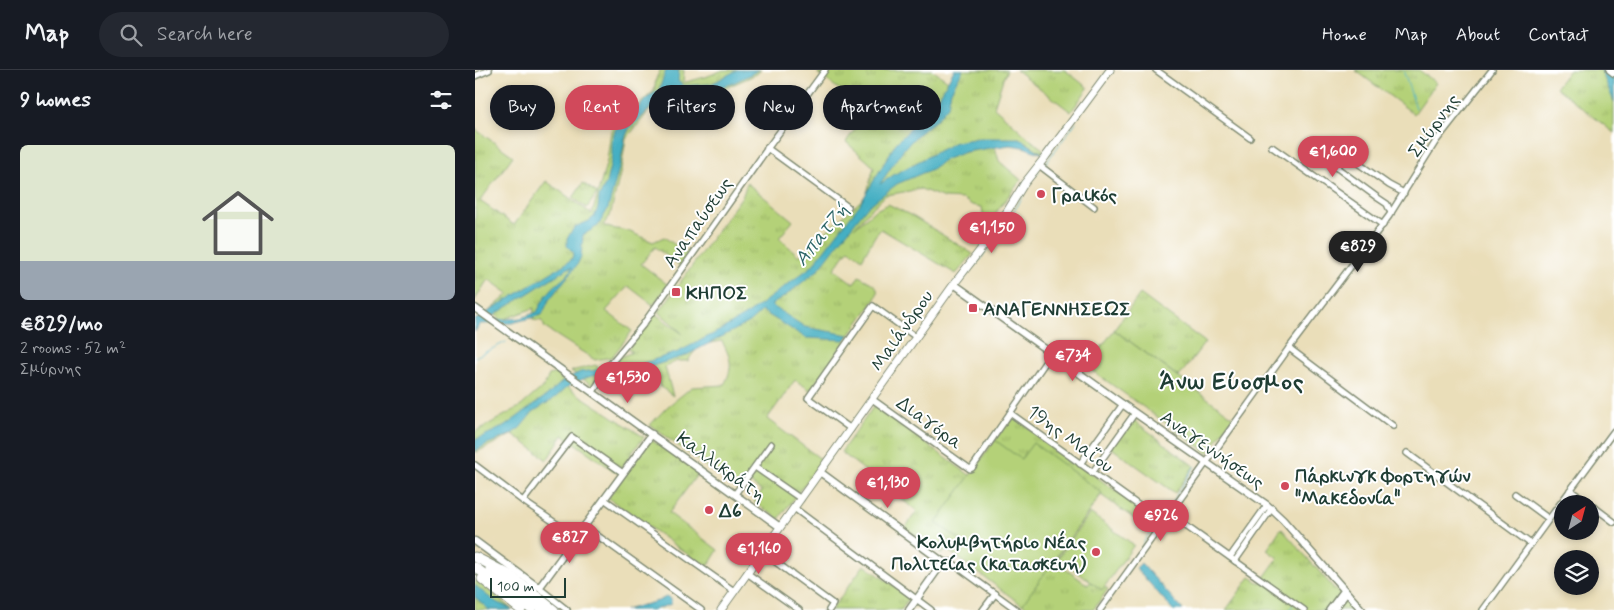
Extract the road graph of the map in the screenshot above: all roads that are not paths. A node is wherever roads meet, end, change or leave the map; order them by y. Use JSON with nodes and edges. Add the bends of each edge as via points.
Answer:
{"nodes":[{"id":1,"x":489,"y":70,"type":"edge"},
{"id":2,"x":825,"y":70,"type":"edge"},
{"id":3,"x":1110,"y":70,"type":"edge"},
{"id":4,"x":1156,"y":70,"type":"edge"},
{"id":5,"x":1492,"y":70,"type":"edge"},
{"id":6,"x":1610,"y":70,"type":"edge"},
{"id":7,"x":1614,"y":73,"type":"edge"},
{"id":8,"x":475,"y":76,"type":"edge"},
{"id":9,"x":1250,"y":138,"type":"dead end"},
{"id":10,"x":1305,"y":146,"type":"dead end"},
{"id":11,"x":1272,"y":147,"type":"dead end"},
{"id":12,"x":767,"y":148,"type":"junction"},
{"id":13,"x":1039,"y":165,"type":"junction"},
{"id":14,"x":1337,"y":168,"type":"junction"},
{"id":15,"x":1404,"y":193,"type":"junction"},
{"id":16,"x":848,"y":207,"type":"dead end"},
{"id":17,"x":1094,"y":207,"type":"dead end"},
{"id":18,"x":1391,"y":213,"type":"junction"},
{"id":19,"x":1383,"y":225,"type":"junction"},
{"id":20,"x":953,"y":284,"type":"junction"},
{"id":21,"x":475,"y":308,"type":"edge"},
{"id":22,"x":916,"y":337,"type":"junction"},
{"id":23,"x":1289,"y":348,"type":"junction"},
{"id":24,"x":1051,"y":354,"type":"junction"},
{"id":25,"x":593,"y":392,"type":"junction"},
{"id":26,"x":872,"y":399,"type":"junction"},
{"id":27,"x":1123,"y":404,"type":"junction"},
{"id":28,"x":1010,"y":413,"type":"junction"},
{"id":29,"x":1135,"y":413,"type":"junction"},
{"id":30,"x":1393,"y":426,"type":"dead end"},
{"id":31,"x":851,"y":429,"type":"junction"},
{"id":32,"x":1614,"y":431,"type":"edge"},
{"id":33,"x":652,"y":434,"type":"junction"},
{"id":34,"x":771,"y":444,"type":"dead end"},
{"id":35,"x":1407,"y":453,"type":"dead end"},
{"id":36,"x":1205,"y":462,"type":"junction"},
{"id":37,"x":1080,"y":464,"type":"junction"},
{"id":38,"x":475,"y":465,"type":"edge"},
{"id":39,"x":755,"y":467,"type":"junction"},
{"id":40,"x":820,"y":472,"type":"junction"},
{"id":41,"x":623,"y":473,"type":"junction"},
{"id":42,"x":1092,"y":473,"type":"junction"},
{"id":43,"x":1570,"y":490,"type":"junction"},
{"id":44,"x":735,"y":494,"type":"junction"},
{"id":45,"x":1515,"y":494,"type":"dead end"},
{"id":46,"x":1577,"y":495,"type":"edge"},
{"id":47,"x":604,"y":499,"type":"junction"},
{"id":48,"x":801,"y":499,"type":"junction"},
{"id":49,"x":523,"y":501,"type":"junction"},
{"id":50,"x":1269,"y":506,"type":"junction"},
{"id":51,"x":794,"y":508,"type":"junction"},
{"id":52,"x":1599,"y":511,"type":"edge"},
{"id":53,"x":1169,"y":514,"type":"junction"},
{"id":54,"x":1549,"y":519,"type":"junction"},
{"id":55,"x":1614,"y":522,"type":"edge"},
{"id":56,"x":1163,"y":523,"type":"junction"},
{"id":57,"x":584,"y":526,"type":"junction"},
{"id":58,"x":781,"y":527,"type":"junction"},
{"id":59,"x":575,"y":537,"type":"junction"},
{"id":60,"x":475,"y":541,"type":"edge"},
{"id":61,"x":1531,"y":544,"type":"junction"},
{"id":62,"x":762,"y":552,"type":"junction"},
{"id":63,"x":475,"y":558,"type":"edge"},
{"id":64,"x":1232,"y":559,"type":"junction"},
{"id":65,"x":943,"y":562,"type":"junction"},
{"id":66,"x":475,"y":567,"type":"edge"},
{"id":67,"x":475,"y":572,"type":"edge"},
{"id":68,"x":747,"y":573,"type":"junction"},
{"id":69,"x":539,"y":588,"type":"junction"},
{"id":70,"x":734,"y":592,"type":"junction"},
{"id":71,"x":1346,"y":592,"type":"junction"},
{"id":72,"x":995,"y":594,"type":"junction"},
{"id":73,"x":917,"y":599,"type":"junction"},
{"id":74,"x":521,"y":610,"type":"edge"},
{"id":75,"x":532,"y":610,"type":"edge"},
{"id":76,"x":543,"y":610,"type":"edge"},
{"id":77,"x":554,"y":610,"type":"edge"},
{"id":78,"x":567,"y":610,"type":"edge"},
{"id":79,"x":701,"y":610,"type":"edge"},
{"id":80,"x":721,"y":610,"type":"edge"},
{"id":81,"x":799,"y":610,"type":"edge"},
{"id":82,"x":829,"y":610,"type":"edge"},
{"id":83,"x":909,"y":610,"type":"edge"},
{"id":84,"x":931,"y":610,"type":"edge"},
{"id":85,"x":983,"y":610,"type":"edge"},
{"id":86,"x":1017,"y":610,"type":"edge"},
{"id":87,"x":1101,"y":610,"type":"edge"},
{"id":88,"x":1304,"y":610,"type":"edge"},
{"id":89,"x":1329,"y":610,"type":"edge"},
{"id":90,"x":1334,"y":610,"type":"edge"},
{"id":91,"x":1362,"y":610,"type":"edge"},
{"id":92,"x":1483,"y":610,"type":"edge"}],
"edges":[{"from":1,"to":8,"type":"street"},
{"from":2,"to":12,"type":"street","name":"Αναπαύσεως"},
{"from":3,"to":13,"type":"main road","name":"Μαιάνδρου"},
{"from":4,"to":9,"type":"street"},
{"from":5,"to":15,"type":"street","name":"Σμύρνης","via":[[1436,141]]},
{"from":6,"to":7,"type":"street"},
{"from":10,"to":14,"type":"street"},
{"from":11,"to":19,"type":"street"},
{"from":12,"to":16,"type":"street"},
{"from":12,"to":25,"type":"street","name":"Αναπαύσεως"},
{"from":13,"to":17,"type":"street"},
{"from":13,"to":20,"type":"main road","name":"Μαιάνδρου","via":[[995,231]]},
{"from":14,"to":15,"type":"street","via":[[1339,160],[1351,159]]},
{"from":14,"to":18,"type":"street","via":[[1387,204]]},
{"from":15,"to":18,"type":"street","name":"Σμύρνης"},
{"from":18,"to":19,"type":"street","name":"Σμύρνης"},
{"from":19,"to":23,"type":"street","name":"Σμύρνης"},
{"from":20,"to":22,"type":"main road","name":"Μαιάνδρου"},
{"from":20,"to":24,"type":"street","name":"Αναγεννήσεως"},
{"from":21,"to":25,"type":"street","name":"Καλλικράτη"},
{"from":22,"to":26,"type":"main road","name":"Μαιάνδρου"},
{"from":22,"to":31,"type":"street","via":[[873,306],[808,398]]},
{"from":23,"to":30,"type":"street"},
{"from":23,"to":36,"type":"street","name":"Σμύρνης"},
{"from":24,"to":27,"type":"street","name":"Αναγεννήσεως"},
{"from":24,"to":28,"type":"street"},
{"from":25,"to":33,"type":"street","name":"Καλλικράτη"},
{"from":26,"to":28,"type":"street","name":"Διαγόρα","via":[[970,469]]},
{"from":26,"to":31,"type":"main road","name":"Μαιάνδρου"},
{"from":27,"to":29,"type":"street","name":"Αναγεννήσεως"},
{"from":27,"to":37,"type":"street"},
{"from":28,"to":37,"type":"street","name":"19ης Μαΐου"},
{"from":29,"to":36,"type":"street","name":"Αναγεννήσεως"},
{"from":29,"to":42,"type":"street"},
{"from":31,"to":40,"type":"main road","name":"Μαιάνδρου"},
{"from":32,"to":43,"type":"street"},
{"from":33,"to":41,"type":"street"},
{"from":33,"to":44,"type":"street","name":"Καλλικράτη"},
{"from":34,"to":39,"type":"street"},
{"from":35,"to":61,"type":"street"},
{"from":36,"to":50,"type":"street","name":"Αναγεννήσεως"},
{"from":36,"to":53,"type":"street","name":"Σμύρνης"},
{"from":37,"to":42,"type":"street","name":"19ης Μαΐου"},
{"from":38,"to":49,"type":"street"},
{"from":39,"to":44,"type":"street"},
{"from":39,"to":48,"type":"street"},
{"from":40,"to":48,"type":"main road","name":"Μαιάνδρου"},
{"from":40,"to":65,"type":"street"},
{"from":41,"to":47,"type":"street"},
{"from":41,"to":49,"type":"street","via":[[572,437]]},
{"from":42,"to":56,"type":"street","name":"19ης Μαΐου"},
{"from":43,"to":46,"type":"street"},
{"from":43,"to":54,"type":"street"},
{"from":44,"to":58,"type":"street","name":"Καλλικράτη"},
{"from":45,"to":54,"type":"street"},
{"from":47,"to":57,"type":"street"},
{"from":47,"to":70,"type":"street"},
{"from":48,"to":51,"type":"main road","name":"Μαιάνδρου"},
{"from":49,"to":59,"type":"street"},
{"from":50,"to":64,"type":"street"},
{"from":50,"to":71,"type":"street","name":"Αναγεννήσεως"},
{"from":51,"to":58,"type":"main road","name":"Μαιάνδρου"},
{"from":51,"to":73,"type":"street"},
{"from":52,"to":55,"type":"street"},
{"from":53,"to":56,"type":"street","name":"Σμύρνης"},
{"from":53,"to":64,"type":"street"},
{"from":54,"to":61,"type":"street"},
{"from":56,"to":87,"type":"street","name":"Σμύρνης"},
{"from":57,"to":59,"type":"street"},
{"from":57,"to":79,"type":"street"},
{"from":58,"to":62,"type":"main road","name":"Μαιάνδρου"},
{"from":59,"to":69,"type":"street"},
{"from":60,"to":69,"type":"street"},
{"from":61,"to":92,"type":"street"},
{"from":62,"to":68,"type":"main road","name":"Μαιάνδρου"},
{"from":62,"to":82,"type":"street","via":[[833,604]]},
{"from":63,"to":76,"type":"highway"},
{"from":63,"to":77,"type":"highway","via":[[510,575]]},
{"from":64,"to":88,"type":"street"},
{"from":65,"to":72,"type":"street","via":[[951,562]]},
{"from":65,"to":73,"type":"street"},
{"from":66,"to":75,"type":"highway"},
{"from":67,"to":74,"type":"highway"},
{"from":68,"to":70,"type":"main road","name":"Μαιάνδρου"},
{"from":68,"to":81,"type":"street"},
{"from":69,"to":78,"type":"street"},
{"from":70,"to":80,"type":"main road","name":"Μαιάνδρου"},
{"from":71,"to":89,"type":"street"},
{"from":71,"to":90,"type":"street"},
{"from":71,"to":91,"type":"street","name":"Αναγεννήσεως"},
{"from":72,"to":85,"type":"street"},
{"from":72,"to":86,"type":"street"},
{"from":73,"to":83,"type":"street"},
{"from":73,"to":84,"type":"street"}]}
